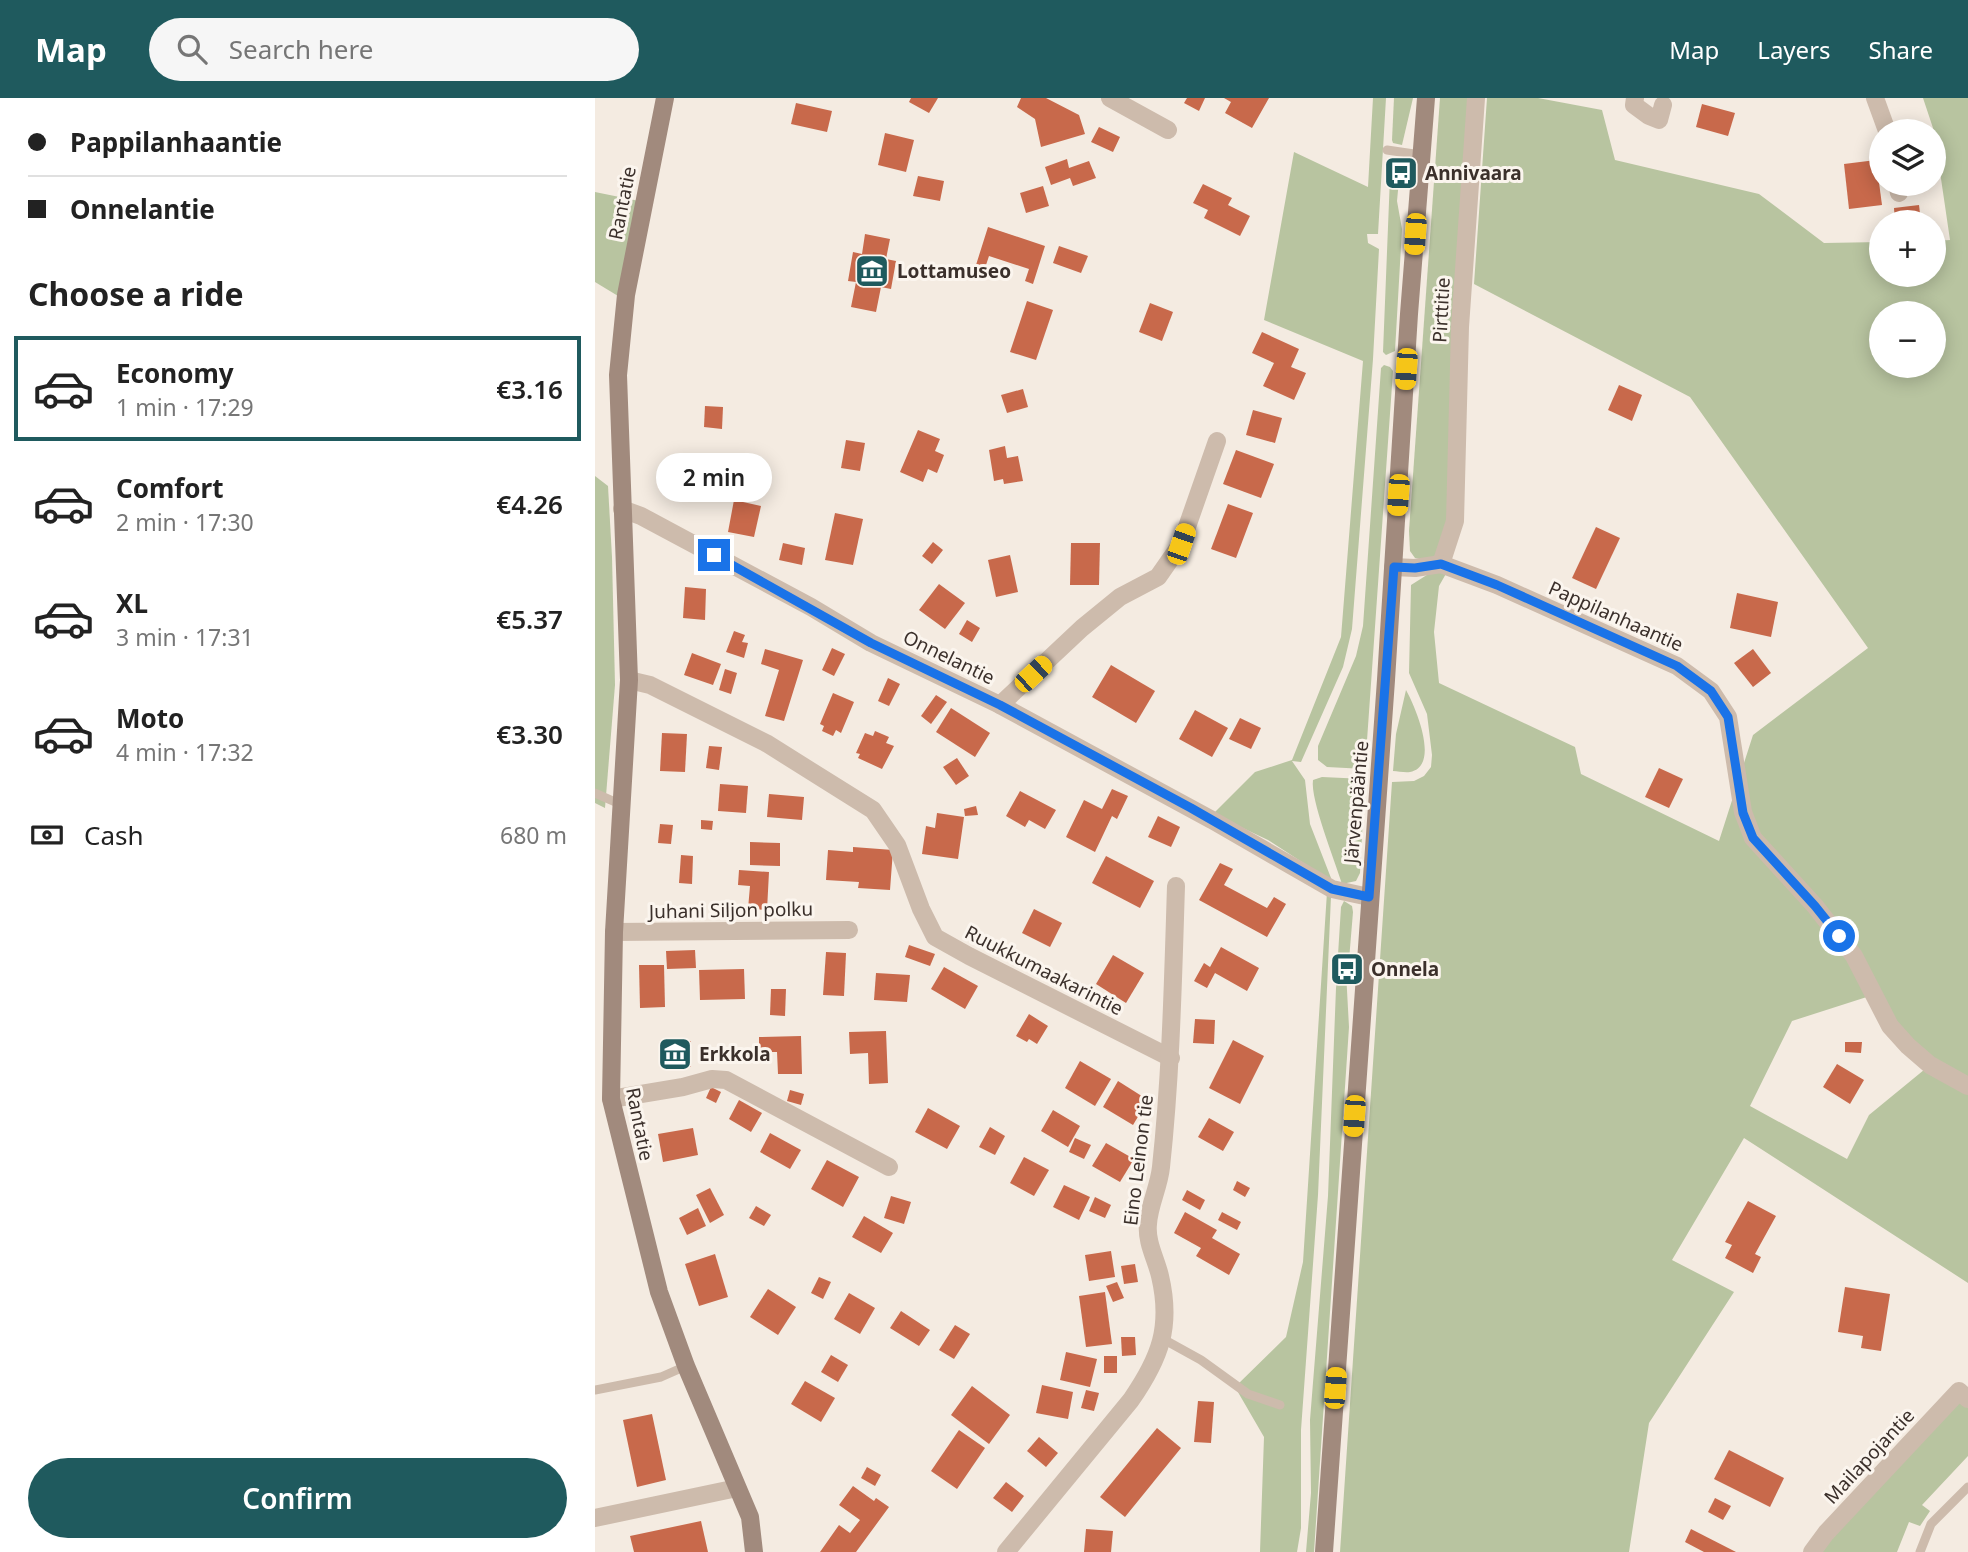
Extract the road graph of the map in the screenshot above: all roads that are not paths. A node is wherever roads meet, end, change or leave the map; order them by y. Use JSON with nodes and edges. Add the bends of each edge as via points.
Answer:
{"nodes":[{"id":1,"x":664,"y":98,"type":"edge"},
{"id":2,"x":1109,"y":98,"type":"edge"},
{"id":3,"x":1426,"y":98,"type":"edge"},
{"id":4,"x":1476,"y":98,"type":"edge"},
{"id":5,"x":1636,"y":98,"type":"edge"},
{"id":6,"x":1875,"y":98,"type":"edge"},
{"id":7,"x":1663,"y":105,"type":"dead end"},
{"id":8,"x":1883,"y":119,"type":"edge"},
{"id":9,"x":1168,"y":130,"type":"dead end"},
{"id":10,"x":1387,"y":150,"type":"dead end"},
{"id":11,"x":1422,"y":155,"type":"junction"},
{"id":12,"x":1217,"y":442,"type":"dead end"},
{"id":13,"x":622,"y":509,"type":"junction"},
{"id":14,"x":1441,"y":564,"type":"junction"},
{"id":15,"x":1394,"y":567,"type":"junction"},
{"id":16,"x":629,"y":680,"type":"junction"},
{"id":17,"x":1000,"y":705,"type":"junction"},
{"id":18,"x":595,"y":793,"type":"edge"},
{"id":19,"x":622,"y":805,"type":"junction"},
{"id":20,"x":1176,"y":886,"type":"dead end"},
{"id":21,"x":1369,"y":897,"type":"junction"},
{"id":22,"x":849,"y":930,"type":"dead end"},
{"id":23,"x":614,"y":932,"type":"junction"},
{"id":24,"x":1171,"y":1058,"type":"junction"},
{"id":25,"x":1968,"y":1086,"type":"edge"},
{"id":26,"x":611,"y":1099,"type":"junction"},
{"id":27,"x":889,"y":1167,"type":"dead end"},
{"id":28,"x":1163,"y":1339,"type":"junction"},
{"id":29,"x":686,"y":1366,"type":"junction"},
{"id":30,"x":595,"y":1390,"type":"edge"},
{"id":31,"x":1963,"y":1395,"type":"edge"},
{"id":32,"x":1280,"y":1405,"type":"dead end"},
{"id":33,"x":1968,"y":1487,"type":"edge"},
{"id":34,"x":737,"y":1488,"type":"junction"},
{"id":35,"x":595,"y":1518,"type":"edge"},
{"id":36,"x":754,"y":1552,"type":"edge"},
{"id":37,"x":1006,"y":1552,"type":"edge"},
{"id":38,"x":1324,"y":1552,"type":"edge"},
{"id":39,"x":1812,"y":1552,"type":"edge"},
{"id":40,"x":1920,"y":1552,"type":"edge"}],
"edges":[{"from":1,"to":13,"type":"street","name":"Rantatie","via":[[621,341]]},
{"from":2,"to":9,"type":"street"},
{"from":3,"to":11,"type":"street","name":"Järvenpääntie"},
{"from":4,"to":14,"type":"street","name":"Pirttitie","via":[[1460,327],[1455,520]]},
{"from":5,"to":7,"type":"street","via":[[1634,105],[1660,120]]},
{"from":6,"to":8,"type":"street"},
{"from":10,"to":11,"type":"lane"},
{"from":11,"to":15,"type":"street","name":"Järvenpääntie"},
{"from":12,"to":17,"type":"street","via":[[1181,544],[1158,577],[1120,597]]},
{"from":13,"to":16,"type":"street","name":"Rantatie"},
{"from":13,"to":17,"type":"street","name":"Onnelantie","via":[[871,643]]},
{"from":14,"to":15,"type":"street","name":"Pappilanhaantie"},
{"from":14,"to":25,"type":"street","name":"Pappilanhaantie","via":[[1677,666],[1711,691],[1728,717],[1743,813],[1753,838],[1847,946],[1890,1026],[1930,1065]]},
{"from":15,"to":21,"type":"street","name":"Järvenpääntie"},
{"from":16,"to":19,"type":"street","name":"Rantatie"},
{"from":16,"to":24,"type":"street","name":"Ruukkumaakarintie","via":[[650,685],[767,743],[873,810],[897,845],[935,937]]},
{"from":17,"to":21,"type":"street","name":"Onnelantie","via":[[1332,889]]},
{"from":18,"to":19,"type":"lane"},
{"from":19,"to":23,"type":"street","name":"Rantatie"},
{"from":20,"to":24,"type":"street","name":"Eino Leinon tie"},
{"from":21,"to":38,"type":"street","name":"Järvenpääntie"},
{"from":22,"to":23,"type":"street","name":"Juhani Siljon polku"},
{"from":23,"to":26,"type":"street","name":"Rantatie"},
{"from":24,"to":28,"type":"street","name":"Eino Leinon tie","via":[[1161,1172],[1147,1228],[1165,1306]]},
{"from":26,"to":27,"type":"street","via":[[726,1080]]},
{"from":26,"to":29,"type":"street","name":"Rantatie","via":[[659,1292]]},
{"from":28,"to":32,"type":"lane","via":[[1248,1394]]},
{"from":28,"to":37,"type":"street","name":"Eino Leinon tie","via":[[1149,1375],[1131,1400]]},
{"from":29,"to":30,"type":"lane","via":[[661,1377]]},
{"from":29,"to":34,"type":"street","name":"Rantatie"},
{"from":31,"to":39,"type":"street","name":"Mailapojantie"},
{"from":33,"to":40,"type":"lane","via":[[1931,1524]]},
{"from":34,"to":35,"type":"street"},
{"from":34,"to":36,"type":"street","name":"Rantatie","via":[[750,1517]]}]}
